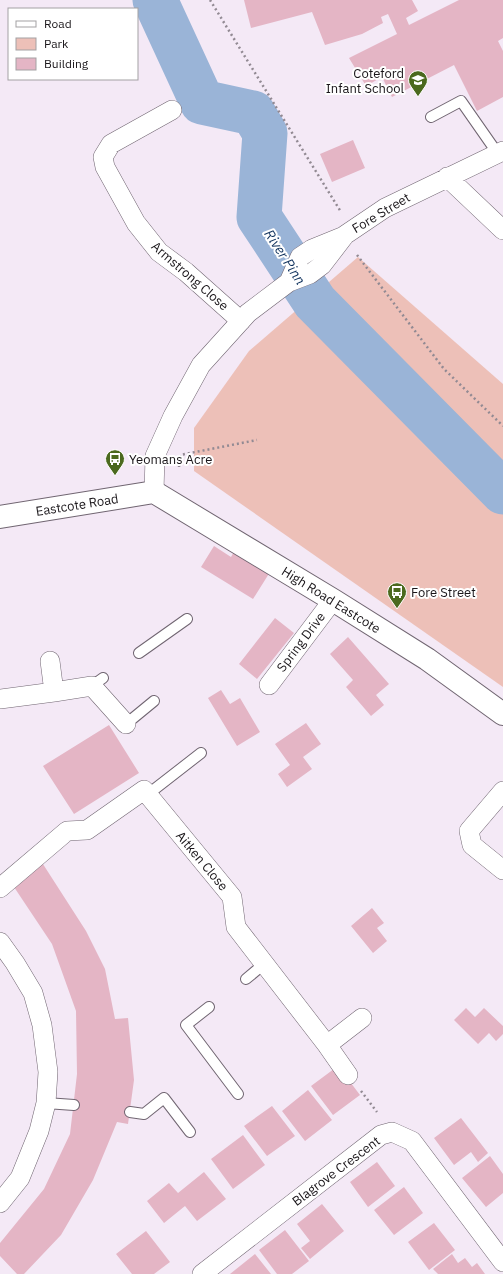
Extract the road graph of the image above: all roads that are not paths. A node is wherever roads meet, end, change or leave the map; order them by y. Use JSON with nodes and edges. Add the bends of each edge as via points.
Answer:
{"nodes":[{"id":1,"x":172,"y":110,"type":"dead end"},
{"id":2,"x":431,"y":117,"type":"dead end"},
{"id":3,"x":501,"y":152,"type":"edge"},
{"id":4,"x":448,"y":177,"type":"junction"},
{"id":5,"x":503,"y":230,"type":"edge"},
{"id":6,"x":345,"y":235,"type":"junction"},
{"id":7,"x":289,"y":281,"type":"junction"},
{"id":8,"x":241,"y":321,"type":"junction"},
{"id":9,"x":154,"y":492,"type":"junction"},
{"id":10,"x":0,"y":517,"type":"edge"},
{"id":11,"x":333,"y":600,"type":"junction"},
{"id":12,"x":187,"y":619,"type":"dead end"},
{"id":13,"x":139,"y":653,"type":"dead end"},
{"id":14,"x":50,"y":661,"type":"dead end"},
{"id":15,"x":269,"y":685,"type":"dead end"},
{"id":16,"x":54,"y":692,"type":"junction"},
{"id":17,"x":0,"y":699,"type":"edge"},
{"id":18,"x":154,"y":701,"type":"dead end"},
{"id":19,"x":503,"y":714,"type":"edge"},
{"id":20,"x":126,"y":724,"type":"joint"},
{"id":21,"x":202,"y":753,"type":"dead end"},
{"id":22,"x":503,"y":791,"type":"edge"},
{"id":23,"x":147,"y":795,"type":"junction"},
{"id":24,"x":503,"y":870,"type":"edge"},
{"id":25,"x":0,"y":888,"type":"edge"},
{"id":26,"x":0,"y":942,"type":"edge"},
{"id":27,"x":264,"y":964,"type":"junction"},
{"id":28,"x":246,"y":978,"type":"dead end"},
{"id":29,"x":209,"y":1007,"type":"dead end"},
{"id":30,"x":362,"y":1018,"type":"dead end"},
{"id":31,"x":327,"y":1045,"type":"junction"},
{"id":32,"x":348,"y":1075,"type":"road end"},
{"id":33,"x":238,"y":1094,"type":"dead end"},
{"id":34,"x":46,"y":1103,"type":"junction"},
{"id":35,"x":74,"y":1106,"type":"dead end"},
{"id":36,"x":130,"y":1112,"type":"dead end"},
{"id":37,"x":190,"y":1132,"type":"dead end"},
{"id":38,"x":0,"y":1203,"type":"edge"},
{"id":39,"x":503,"y":1262,"type":"edge"},
{"id":40,"x":202,"y":1274,"type":"edge"}],
"edges":[{"from":1,"to":8,"type":"street","name":"Armstrong Close","via":[[111,144],[103,158],[105,167],[136,223],[159,252],[186,272]]},
{"from":2,"to":3,"type":"lane","via":[[461,101]]},
{"from":3,"to":4,"type":"street","name":"Fore Street"},
{"from":4,"to":5,"type":"street"},
{"from":4,"to":6,"type":"street","name":"Fore Street","via":[[385,208]]},
{"from":6,"to":7,"type":"street","name":"Fore Street","via":[[322,265],[310,274]]},
{"from":6,"to":7,"type":"street","via":[[300,257]]},
{"from":7,"to":8,"type":"street","name":"Fore Street"},
{"from":8,"to":9,"type":"street","name":"Fore Street","via":[[201,365],[173,416],[155,456]]},
{"from":9,"to":10,"type":"main road","name":"Eastcote Road"},
{"from":9,"to":11,"type":"main road","name":"High Road Eastcote"},
{"from":11,"to":15,"type":"street","name":"Spring Drive"},
{"from":11,"to":19,"type":"main road","name":"High Road Eastcote","via":[[427,659]]},
{"from":12,"to":13,"type":"lane"},
{"from":14,"to":16,"type":"street"},
{"from":16,"to":17,"type":"street"},
{"from":16,"to":20,"type":"street","via":[[98,682]]},
{"from":18,"to":20,"type":"lane"},
{"from":21,"to":23,"type":"lane"},
{"from":22,"to":24,"type":"street","via":[[469,832],[472,845]]},
{"from":23,"to":25,"type":"street","via":[[144,790],[87,830],[67,831]]},
{"from":23,"to":27,"type":"street","name":"Aitken Close","via":[[232,897],[236,927]]},
{"from":26,"to":34,"type":"street","via":[[33,992],[42,1025],[48,1072]]},
{"from":27,"to":28,"type":"lane"},
{"from":27,"to":31,"type":"street","name":"Aitken Close"},
{"from":29,"to":33,"type":"lane","via":[[186,1025]]},
{"from":30,"to":31,"type":"street"},
{"from":31,"to":32,"type":"street","name":"Aitken Close"},
{"from":34,"to":35,"type":"lane"},
{"from":34,"to":38,"type":"street","via":[[39,1131],[20,1178]]},
{"from":36,"to":37,"type":"lane","via":[[144,1114],[164,1098]]},
{"from":39,"to":40,"type":"street","name":"Blagrove Crescent","via":[[412,1141],[392,1132],[381,1135]]}]}
